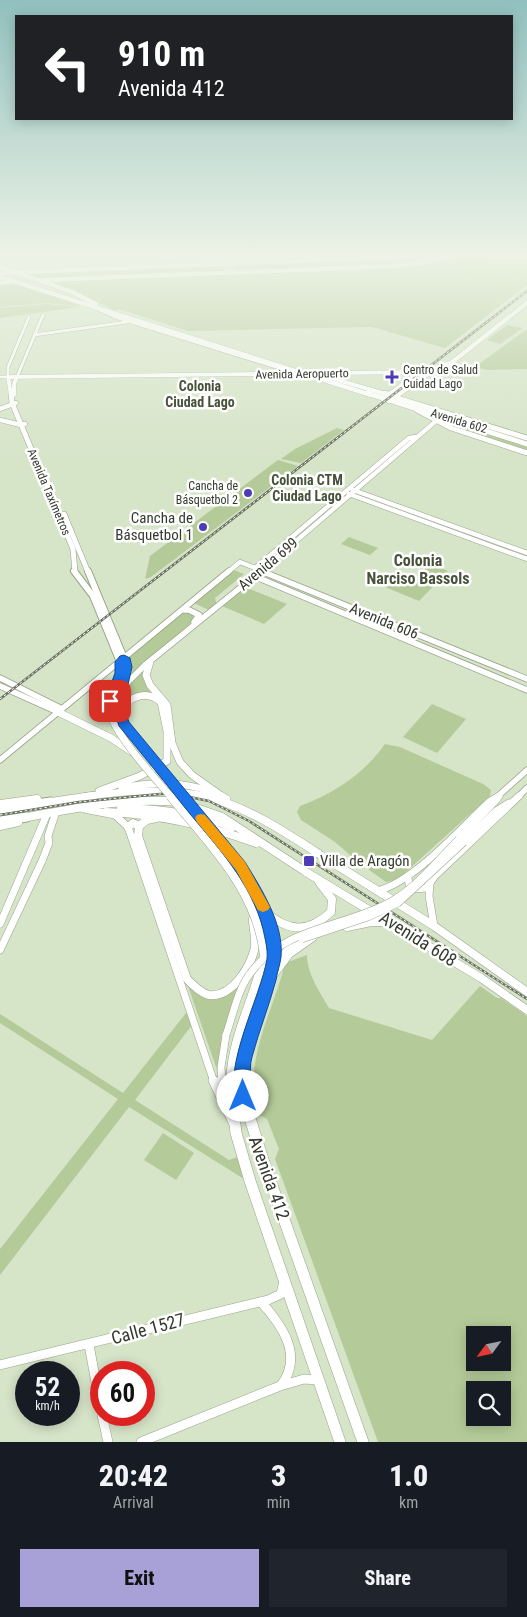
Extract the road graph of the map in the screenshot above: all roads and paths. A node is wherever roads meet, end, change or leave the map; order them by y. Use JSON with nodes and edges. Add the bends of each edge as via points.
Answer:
{"nodes":[{"id":1,"x":27,"y":321,"type":"edge"},
{"id":2,"x":40,"y":321,"type":"edge"},
{"id":3,"x":130,"y":321,"type":"edge"},
{"id":4,"x":138,"y":321,"type":"edge"},
{"id":5,"x":142,"y":321,"type":"edge"},
{"id":6,"x":505,"y":321,"type":"edge"},
{"id":7,"x":506,"y":321,"type":"edge"},
{"id":8,"x":128,"y":323,"type":"dead end"},
{"id":9,"x":34,"y":336,"type":"junction"},
{"id":10,"x":405,"y":372,"type":"junction"},
{"id":11,"x":422,"y":372,"type":"junction"},
{"id":12,"x":308,"y":375,"type":"junction"},
{"id":13,"x":324,"y":375,"type":"junction"},
{"id":14,"x":415,"y":375,"type":"junction"},
{"id":15,"x":0,"y":378,"type":"edge"},
{"id":16,"x":8,"y":378,"type":"junction"},
{"id":17,"x":16,"y":378,"type":"junction"},
{"id":18,"x":411,"y":385,"type":"junction"},
{"id":19,"x":360,"y":387,"type":"junction"},
{"id":20,"x":351,"y":388,"type":"junction"},
{"id":21,"x":390,"y":398,"type":"junction"},
{"id":22,"x":15,"y":404,"type":"junction"},
{"id":23,"x":416,"y":409,"type":"junction"},
{"id":24,"x":0,"y":410,"type":"edge"},
{"id":25,"x":446,"y":413,"type":"junction"},
{"id":26,"x":0,"y":420,"type":"edge"},
{"id":27,"x":436,"y":421,"type":"junction"},
{"id":28,"x":459,"y":421,"type":"junction"},
{"id":29,"x":11,"y":423,"type":"junction"},
{"id":30,"x":0,"y":424,"type":"edge"},
{"id":31,"x":23,"y":425,"type":"junction"},
{"id":32,"x":416,"y":437,"type":"junction"},
{"id":33,"x":527,"y":438,"type":"edge"},
{"id":34,"x":527,"y":443,"type":"edge"},
{"id":35,"x":527,"y":453,"type":"edge"},
{"id":36,"x":350,"y":489,"type":"junction"},
{"id":37,"x":355,"y":491,"type":"junction"},
{"id":38,"x":345,"y":492,"type":"junction"},
{"id":39,"x":351,"y":495,"type":"junction"},
{"id":40,"x":76,"y":552,"type":"junction"},
{"id":41,"x":527,"y":553,"type":"edge"},
{"id":42,"x":527,"y":559,"type":"edge"},
{"id":43,"x":255,"y":568,"type":"junction"},
{"id":44,"x":262,"y":570,"type":"junction"},
{"id":45,"x":254,"y":576,"type":"junction"},
{"id":46,"x":92,"y":580,"type":"junction"},
{"id":47,"x":81,"y":582,"type":"junction"},
{"id":48,"x":188,"y":606,"type":"junction"},
{"id":49,"x":180,"y":612,"type":"junction"},
{"id":50,"x":208,"y":614,"type":"junction"},
{"id":51,"x":433,"y":641,"type":"junction"},
{"id":52,"x":170,"y":646,"type":"junction"},
{"id":53,"x":426,"y":648,"type":"junction"},
{"id":54,"x":122,"y":660,"type":"junction"},
{"id":55,"x":150,"y":662,"type":"junction"},
{"id":56,"x":483,"y":662,"type":"junction"},
{"id":57,"x":477,"y":669,"type":"junction"},
{"id":58,"x":0,"y":678,"type":"edge"},
{"id":59,"x":527,"y":680,"type":"edge"},
{"id":60,"x":0,"y":686,"type":"edge"},
{"id":61,"x":527,"y":690,"type":"edge"},
{"id":62,"x":121,"y":693,"type":"junction"},
{"id":63,"x":60,"y":710,"type":"junction"},
{"id":64,"x":120,"y":714,"type":"junction"},
{"id":65,"x":137,"y":756,"type":"junction"},
{"id":66,"x":0,"y":760,"type":"edge"},
{"id":67,"x":527,"y":770,"type":"edge"},
{"id":68,"x":527,"y":788,"type":"edge"},
{"id":69,"x":84,"y":796,"type":"junction"},
{"id":70,"x":500,"y":796,"type":"junction"},
{"id":71,"x":513,"y":800,"type":"junction"},
{"id":72,"x":51,"y":802,"type":"junction"},
{"id":73,"x":230,"y":802,"type":"junction"},
{"id":74,"x":0,"y":804,"type":"edge"},
{"id":75,"x":0,"y":809,"type":"edge"},
{"id":76,"x":103,"y":809,"type":"junction"},
{"id":77,"x":56,"y":812,"type":"junction"},
{"id":78,"x":48,"y":814,"type":"junction"},
{"id":79,"x":27,"y":817,"type":"junction"},
{"id":80,"x":157,"y":818,"type":"junction"},
{"id":81,"x":0,"y":821,"type":"edge"},
{"id":82,"x":0,"y":826,"type":"edge"},
{"id":83,"x":139,"y":826,"type":"junction"},
{"id":84,"x":128,"y":827,"type":"junction"},
{"id":85,"x":40,"y":834,"type":"junction"},
{"id":86,"x":48,"y":836,"type":"junction"},
{"id":87,"x":461,"y":840,"type":"junction"},
{"id":88,"x":273,"y":850,"type":"junction"},
{"id":89,"x":316,"y":878,"type":"junction"},
{"id":90,"x":408,"y":878,"type":"junction"},
{"id":91,"x":430,"y":884,"type":"junction"},
{"id":92,"x":377,"y":891,"type":"junction"},
{"id":93,"x":253,"y":911,"type":"junction"},
{"id":94,"x":266,"y":914,"type":"junction"},
{"id":95,"x":391,"y":922,"type":"junction"},
{"id":96,"x":0,"y":924,"type":"edge"},
{"id":97,"x":434,"y":926,"type":"junction"},
{"id":98,"x":0,"y":950,"type":"edge"},
{"id":99,"x":270,"y":978,"type":"junction"},
{"id":100,"x":527,"y":992,"type":"edge"},
{"id":101,"x":527,"y":1010,"type":"edge"},
{"id":102,"x":223,"y":1101,"type":"junction"},
{"id":103,"x":234,"y":1124,"type":"junction"},
{"id":104,"x":284,"y":1280,"type":"junction"},
{"id":105,"x":261,"y":1302,"type":"junction"},
{"id":106,"x":89,"y":1345,"type":"junction"},
{"id":107,"x":92,"y":1361,"type":"edge"},
{"id":108,"x":0,"y":1364,"type":"edge"},
{"id":109,"x":318,"y":1380,"type":"junction"},
{"id":110,"x":280,"y":1386,"type":"junction"},
{"id":111,"x":104,"y":1426,"type":"edge"},
{"id":112,"x":108,"y":1442,"type":"edge"},
{"id":113,"x":141,"y":1442,"type":"edge"},
{"id":114,"x":340,"y":1442,"type":"edge"},
{"id":115,"x":363,"y":1442,"type":"edge"}],
"edges":[{"from":1,"to":16,"type":"street","name":"Avenida Taxímetros","via":[[8,367]]},
{"from":2,"to":9,"type":"street","name":"Avenida Taxímetros"},
{"from":3,"to":12,"type":"street"},
{"from":4,"to":12,"type":"main road"},
{"from":5,"to":12,"type":"main road"},
{"from":6,"to":11,"type":"main road","via":[[449,364]]},
{"from":7,"to":18,"type":"main road","via":[[455,363],[430,372]]},
{"from":8,"to":9,"type":"street"},
{"from":9,"to":17,"type":"street","name":"Avenida Taxímetros"},
{"from":10,"to":11,"type":"main road","name":"Avenida Aeropuerto"},
{"from":10,"to":13,"type":"main road","name":"Avenida Aeropuerto"},
{"from":10,"to":14,"type":"main road"},
{"from":11,"to":14,"type":"main road"},
{"from":12,"to":13,"type":"main road","name":"Avenida Aeropuerto"},
{"from":12,"to":17,"type":"main road","name":"Avenida Aeropuerto"},
{"from":12,"to":20,"type":"main road"},
{"from":12,"to":21,"type":"main road"},
{"from":13,"to":19,"type":"main road"},
{"from":14,"to":18,"type":"main road","via":[[418,378]]},
{"from":14,"to":21,"type":"main road"},
{"from":15,"to":16,"type":"street","name":"Avenida Aeropuerto"},
{"from":16,"to":17,"type":"main road","name":"Avenida Aeropuerto"},
{"from":16,"to":22,"type":"main road","name":"Avenida Taxímetros"},
{"from":17,"to":22,"type":"main road","name":"Avenida Taxímetros"},
{"from":18,"to":21,"type":"main road"},
{"from":19,"to":20,"type":"main road"},
{"from":19,"to":21,"type":"main road"},
{"from":20,"to":21,"type":"main road"},
{"from":21,"to":23,"type":"main road","name":"Avenida 602"},
{"from":21,"to":25,"type":"main road"},
{"from":21,"to":28,"type":"main road","name":"Avenida 602"},
{"from":22,"to":24,"type":"street"},
{"from":22,"to":31,"type":"main road","name":"Avenida Taxímetros"},
{"from":23,"to":27,"type":"main road","name":"Avenida 602"},
{"from":23,"to":34,"type":"main road","name":"Avenida 602"},
{"from":25,"to":28,"type":"main road"},
{"from":25,"to":33,"type":"main road"},
{"from":26,"to":29,"type":"street"},
{"from":27,"to":32,"type":"street","name":"Avenida 699"},
{"from":27,"to":35,"type":"main road","name":"Avenida 602"},
{"from":28,"to":34,"type":"main road","name":"Avenida 602"},
{"from":29,"to":30,"type":"street"},
{"from":29,"to":31,"type":"street"},
{"from":31,"to":40,"type":"main road","name":"Avenida Taxímetros"},
{"from":32,"to":36,"type":"street","name":"Avenida 699","via":[[410,438]]},
{"from":32,"to":37,"type":"street","name":"Avenida 699"},
{"from":36,"to":37,"type":"street"},
{"from":36,"to":38,"type":"street","name":"Avenida 699"},
{"from":37,"to":39,"type":"street","name":"Avenida 699"},
{"from":37,"to":41,"type":"street"},
{"from":38,"to":39,"type":"street"},
{"from":38,"to":43,"type":"street","name":"Avenida 699"},
{"from":39,"to":42,"type":"street"},
{"from":39,"to":44,"type":"street","name":"Avenida 699"},
{"from":40,"to":46,"type":"main road","name":"Avenida Taxímetros"},
{"from":40,"to":47,"type":"main road","name":"Avenida Taxímetros","via":[[73,570]]},
{"from":43,"to":44,"type":"street","name":"Avenida 606"},
{"from":43,"to":48,"type":"street","name":"Avenida 606","via":[[240,562]]},
{"from":44,"to":45,"type":"street","name":"Avenida 699"},
{"from":44,"to":51,"type":"street","name":"Avenida 606"},
{"from":45,"to":50,"type":"street","name":"Avenida 699"},
{"from":45,"to":53,"type":"street","name":"Avenida 606"},
{"from":46,"to":47,"type":"main road"},
{"from":46,"to":54,"type":"main road","name":"Avenida Taxímetros"},
{"from":47,"to":54,"type":"main road","name":"Avenida Taxímetros","via":[[93,596]]},
{"from":48,"to":49,"type":"street"},
{"from":48,"to":50,"type":"street"},
{"from":49,"to":52,"type":"street","via":[[189,610],[200,616]]},
{"from":49,"to":54,"type":"street"},
{"from":50,"to":52,"type":"street","name":"Avenida 699"},
{"from":51,"to":53,"type":"street"},
{"from":51,"to":56,"type":"street","name":"Avenida 606"},
{"from":52,"to":55,"type":"street","name":"Avenida 699"},
{"from":53,"to":57,"type":"street","name":"Avenida 606"},
{"from":54,"to":62,"type":"main road","via":[[126,667]]},
{"from":54,"to":63,"type":"street"},
{"from":54,"to":65,"type":"main road","name":"Avenida 412","bridge":true,"via":[[110,701],[111,718]]},
{"from":55,"to":62,"type":"street","name":"Avenida 699","via":[[134,675]]},
{"from":55,"to":73,"type":"main road","via":[[144,673],[145,679],[168,705],[174,746],[180,762]]},
{"from":56,"to":57,"type":"street"},
{"from":56,"to":59,"type":"street","name":"Avenida 606"},
{"from":57,"to":61,"type":"street","name":"Avenida 606"},
{"from":58,"to":63,"type":"street"},
{"from":60,"to":63,"type":"street"},
{"from":62,"to":64,"type":"main road"},
{"from":63,"to":65,"type":"main road","bridge":true},
{"from":63,"to":66,"type":"street"},
{"from":64,"to":69,"type":"main road","via":[[132,698],[150,697],[160,701],[167,761],[140,776]]},
{"from":64,"to":94,"type":"main road","name":"Avenida 412","bridge":true,"via":[[130,734],[240,866]]},
{"from":65,"to":93,"type":"main road","name":"Avenida 412","bridge":true,"via":[[224,862]]},
{"from":67,"to":70,"type":"street"},
{"from":68,"to":71,"type":"street"},
{"from":69,"to":72,"type":"main road"},
{"from":69,"to":73,"type":"main road","name":"Avenida 608","via":[[172,790]]},
{"from":70,"to":87,"type":"street"},
{"from":70,"to":90,"type":"street","via":[[489,802]]},
{"from":71,"to":87,"type":"street"},
{"from":71,"to":91,"type":"street"},
{"from":72,"to":74,"type":"main road","via":[[37,799]]},
{"from":72,"to":75,"type":"highway"},
{"from":73,"to":92,"type":"main road","name":"Avenida 608","via":[[260,816]]},
{"from":76,"to":77,"type":"main road"},
{"from":76,"to":80,"type":"main road"},
{"from":76,"to":84,"type":"street","via":[[123,819]]},
{"from":76,"to":88,"type":"main road","name":"Avenida 608","via":[[128,808],[209,818],[250,835]]},
{"from":77,"to":78,"type":"main road"},
{"from":77,"to":86,"type":"street"},
{"from":78,"to":79,"type":"main road"},
{"from":78,"to":85,"type":"street"},
{"from":79,"to":81,"type":"highway"},
{"from":79,"to":82,"type":"main road"},
{"from":80,"to":83,"type":"main road"},
{"from":80,"to":88,"type":"main road","via":[[221,829]]},
{"from":83,"to":84,"type":"main road","via":[[133,823]]},
{"from":83,"to":93,"type":"main road","via":[[138,836],[187,979],[194,988],[216,995],[238,983],[255,948]]},
{"from":84,"to":102,"type":"street","name":"Avenida 412"},
{"from":85,"to":86,"type":"street"},
{"from":85,"to":96,"type":"street"},
{"from":86,"to":98,"type":"street","via":[[49,843],[31,886]]},
{"from":87,"to":99,"type":"street","bridge":true,"via":[[398,903],[368,917],[302,939],[282,956]]},
{"from":87,"to":102,"type":"street","bridge":true,"via":[[394,900],[366,913],[299,935],[265,957],[249,975],[226,1035],[221,1067]]},
{"from":88,"to":89,"type":"main road","name":"Avenida 608"},
{"from":89,"to":94,"type":"main road","via":[[332,898],[331,912],[326,918],[296,929],[283,926]]},
{"from":89,"to":95,"type":"main road","name":"Avenida 608"},
{"from":90,"to":91,"type":"street","via":[[410,886],[416,890],[424,890]]},
{"from":90,"to":92,"type":"street"},
{"from":91,"to":97,"type":"street"},
{"from":92,"to":97,"type":"main road","name":"Avenida 608"},
{"from":93,"to":103,"type":"main road","name":"Avenida 412","bridge":true,"via":[[262,934],[264,955],[231,1061],[229,1092]]},
{"from":94,"to":99,"type":"main road","name":"Avenida 412","via":[[274,943]]},
{"from":95,"to":99,"type":"main road","via":[[357,924],[309,939],[289,954]]},
{"from":95,"to":101,"type":"main road","name":"Avenida 608"},
{"from":97,"to":100,"type":"main road","name":"Avenida 608"},
{"from":99,"to":115,"type":"main road","name":"Avenida 412","via":[[244,1058],[243,1096]]},
{"from":102,"to":103,"type":"street","name":"Avenida 412"},
{"from":103,"to":104,"type":"main road","name":"Avenida 412"},
{"from":104,"to":105,"type":"street","name":"Calle 1527","via":[[277,1297]]},
{"from":104,"to":109,"type":"main road","name":"Avenida 412"},
{"from":105,"to":106,"type":"street","name":"Calle 1527"},
{"from":105,"to":110,"type":"street","via":[[280,1325],[292,1361],[288,1378]]},
{"from":106,"to":107,"type":"street"},
{"from":106,"to":108,"type":"street","name":"Calle 1527"},
{"from":109,"to":110,"type":"street","via":[[312,1378]]},
{"from":109,"to":114,"type":"main road","name":"Avenida 412"},
{"from":110,"to":113,"type":"street"},
{"from":111,"to":112,"type":"street"}]}
